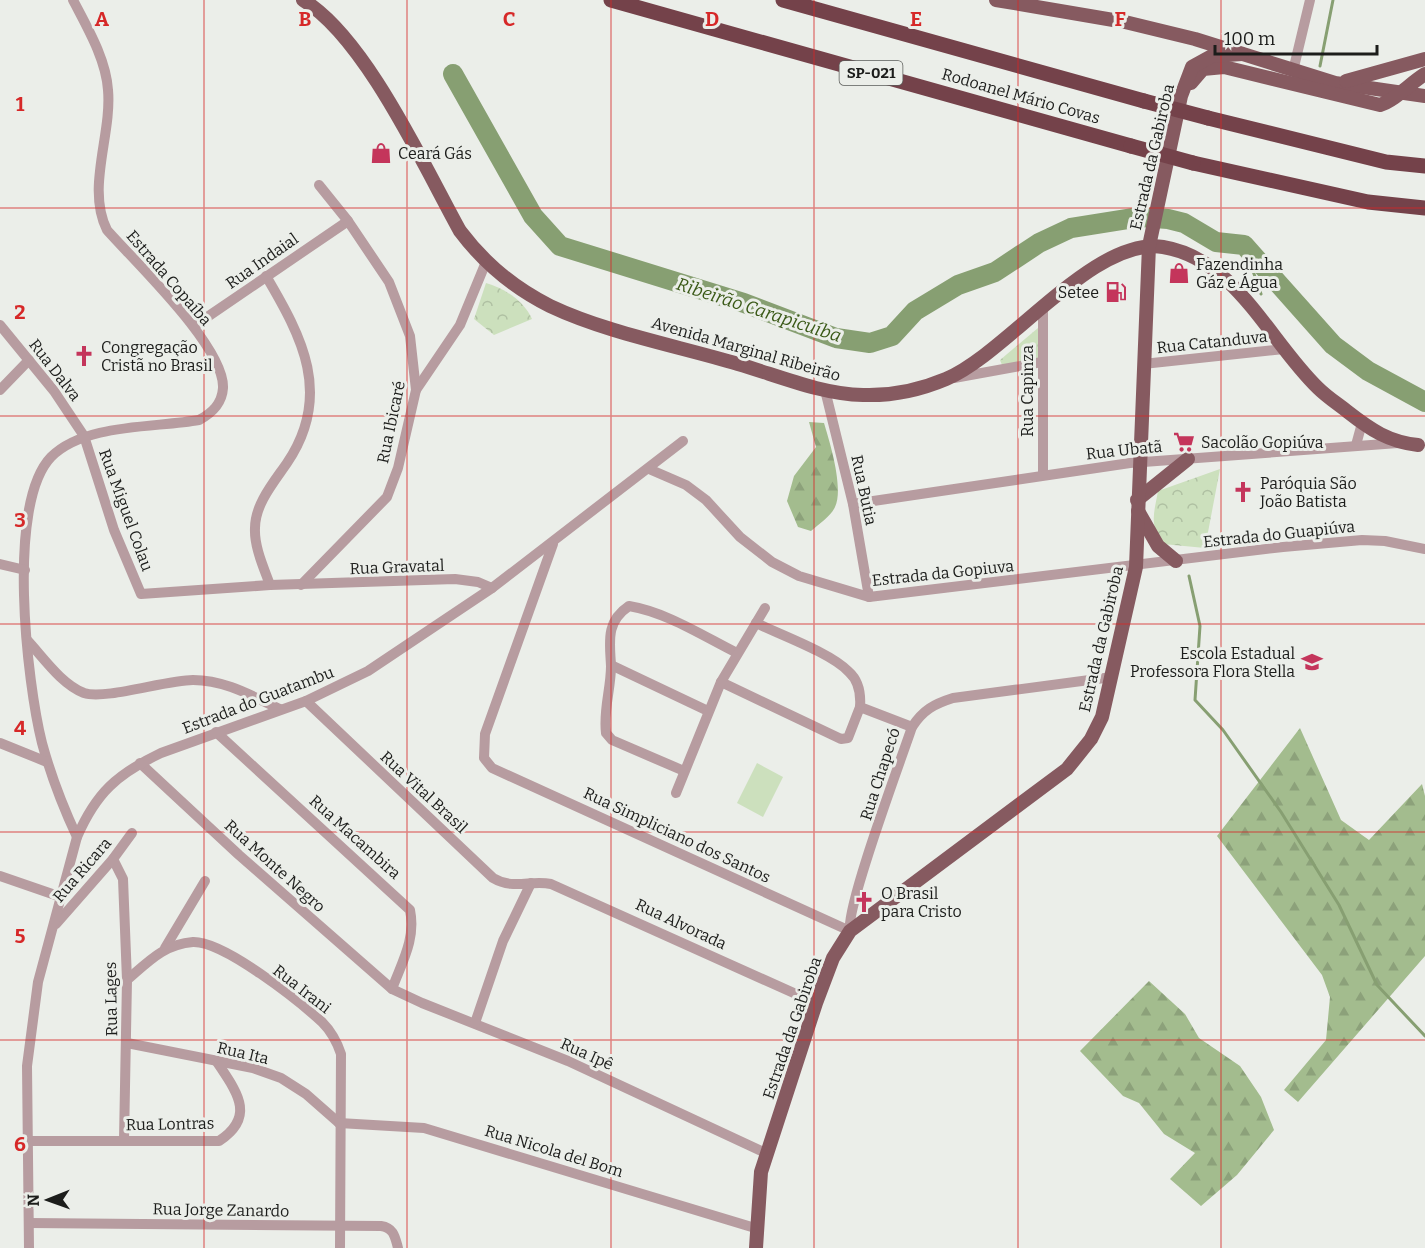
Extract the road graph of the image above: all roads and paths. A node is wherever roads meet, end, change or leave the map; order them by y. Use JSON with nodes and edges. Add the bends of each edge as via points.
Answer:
{"nodes":[{"id":1,"x":73,"y":0,"type":"edge"},
{"id":2,"x":303,"y":0,"type":"edge"},
{"id":3,"x":611,"y":0,"type":"edge"},
{"id":4,"x":783,"y":0,"type":"edge"},
{"id":5,"x":996,"y":0,"type":"edge"},
{"id":6,"x":1310,"y":0,"type":"edge"},
{"id":7,"x":1242,"y":54,"type":"junction"},
{"id":8,"x":1425,"y":59,"type":"edge"},
{"id":9,"x":1383,"y":70,"type":"junction"},
{"id":10,"x":1293,"y":72,"type":"junction"},
{"id":11,"x":1425,"y":74,"type":"edge"},
{"id":12,"x":1335,"y":83,"type":"junction"},
{"id":13,"x":1399,"y":92,"type":"junction"},
{"id":14,"x":1181,"y":96,"type":"junction"},
{"id":15,"x":1425,"y":96,"type":"edge"},
{"id":16,"x":1425,"y":166,"type":"edge"},
{"id":17,"x":318,"y":186,"type":"dead end"},
{"id":18,"x":1368,"y":202,"type":"junction"},
{"id":19,"x":1425,"y":208,"type":"edge"},
{"id":20,"x":1425,"y":215,"type":"edge"},
{"id":21,"x":348,"y":221,"type":"junction"},
{"id":22,"x":1149,"y":246,"type":"junction"},
{"id":23,"x":486,"y":262,"type":"junction"},
{"id":24,"x":266,"y":276,"type":"junction"},
{"id":25,"x":1043,"y":307,"type":"junction"},
{"id":26,"x":0,"y":325,"type":"edge"},
{"id":27,"x":194,"y":327,"type":"junction"},
{"id":28,"x":1284,"y":349,"type":"junction"},
{"id":29,"x":29,"y":360,"type":"junction"},
{"id":30,"x":1042,"y":362,"type":"junction"},
{"id":31,"x":1143,"y":364,"type":"junction"},
{"id":32,"x":947,"y":379,"type":"junction"},
{"id":33,"x":0,"y":390,"type":"edge"},
{"id":34,"x":416,"y":390,"type":"junction"},
{"id":35,"x":825,"y":390,"type":"junction"},
{"id":36,"x":1363,"y":424,"type":"junction"},
{"id":37,"x":84,"y":436,"type":"junction"},
{"id":38,"x":683,"y":441,"type":"dead end"},
{"id":39,"x":1401,"y":443,"type":"junction"},
{"id":40,"x":1356,"y":445,"type":"junction"},
{"id":41,"x":1422,"y":446,"type":"edge"},
{"id":42,"x":1188,"y":459,"type":"junction"},
{"id":43,"x":1139,"y":462,"type":"junction"},
{"id":44,"x":649,"y":469,"type":"junction"},
{"id":45,"x":1043,"y":475,"type":"junction"},
{"id":46,"x":853,"y":504,"type":"junction"},
{"id":47,"x":1137,"y":504,"type":"junction"},
{"id":48,"x":553,"y":543,"type":"junction"},
{"id":49,"x":1425,"y":549,"type":"edge"},
{"id":50,"x":1176,"y":561,"type":"junction"},
{"id":51,"x":0,"y":564,"type":"edge"},
{"id":52,"x":1136,"y":567,"type":"junction"},
{"id":53,"x":25,"y":570,"type":"junction"},
{"id":54,"x":270,"y":585,"type":"junction"},
{"id":55,"x":301,"y":585,"type":"junction"},
{"id":56,"x":492,"y":588,"type":"junction"},
{"id":57,"x":141,"y":594,"type":"joint"},
{"id":58,"x":869,"y":597,"type":"junction"},
{"id":59,"x":765,"y":608,"type":"dead end"},
{"id":60,"x":756,"y":623,"type":"junction"},
{"id":61,"x":27,"y":640,"type":"junction"},
{"id":62,"x":737,"y":653,"type":"junction"},
{"id":63,"x":611,"y":664,"type":"junction"},
{"id":64,"x":1112,"y":677,"type":"junction"},
{"id":65,"x":721,"y":681,"type":"junction"},
{"id":66,"x":306,"y":701,"type":"junction"},
{"id":67,"x":861,"y":707,"type":"junction"},
{"id":68,"x":280,"y":709,"type":"junction"},
{"id":69,"x":708,"y":711,"type":"junction"},
{"id":70,"x":912,"y":727,"type":"junction"},
{"id":71,"x":216,"y":732,"type":"junction"},
{"id":72,"x":0,"y":743,"type":"edge"},
{"id":73,"x":48,"y":762,"type":"junction"},
{"id":74,"x":140,"y":763,"type":"junction"},
{"id":75,"x":684,"y":771,"type":"junction"},
{"id":76,"x":676,"y":794,"type":"dead end"},
{"id":77,"x":132,"y":833,"type":"dead end"},
{"id":78,"x":77,"y":837,"type":"junction"},
{"id":79,"x":113,"y":859,"type":"junction"},
{"id":80,"x":0,"y":876,"type":"edge"},
{"id":81,"x":205,"y":881,"type":"dead end"},
{"id":82,"x":531,"y":883,"type":"junction"},
{"id":83,"x":61,"y":897,"type":"junction"},
{"id":84,"x":54,"y":926,"type":"junction"},
{"id":85,"x":849,"y":931,"type":"junction"},
{"id":86,"x":165,"y":948,"type":"junction"},
{"id":87,"x":127,"y":980,"type":"junction"},
{"id":88,"x":392,"y":989,"type":"junction"},
{"id":89,"x":816,"y":1003,"type":"junction"},
{"id":90,"x":476,"y":1023,"type":"junction"},
{"id":91,"x":127,"y":1043,"type":"junction"},
{"id":92,"x":217,"y":1062,"type":"junction"},
{"id":93,"x":339,"y":1123,"type":"junction"},
{"id":94,"x":124,"y":1140,"type":"junction"},
{"id":95,"x":28,"y":1141,"type":"junction"},
{"id":96,"x":768,"y":1154,"type":"junction"},
{"id":97,"x":29,"y":1223,"type":"junction"},
{"id":98,"x":340,"y":1226,"type":"junction"},
{"id":99,"x":755,"y":1228,"type":"junction"},
{"id":100,"x":340,"y":1247,"type":"edge"},
{"id":101,"x":29,"y":1248,"type":"edge"},
{"id":102,"x":398,"y":1248,"type":"edge"},
{"id":103,"x":756,"y":1248,"type":"edge"}],
"edges":[{"from":1,"to":27,"type":"street","name":"Estrada Copaíba","via":[[108,86],[100,217],[107,230]]},
{"from":2,"to":23,"type":"main road","name":"Avenida Marginal Ribeirão","via":[[328,19],[354,48],[460,231]]},
{"from":3,"to":18,"type":"highway","name":"Rodoanel Mário Covas","number":"SP-021","bridge":true,"via":[[1192,163]]},
{"from":4,"to":16,"type":"highway","name":"Rodoanel Mário Covas","bridge":true,"via":[[1208,118],[1386,162]]},
{"from":5,"to":7,"type":"main road","via":[[1125,22]]},
{"from":6,"to":10,"type":"street"},
{"from":7,"to":10,"type":"main road"},
{"from":7,"to":14,"type":"main road","name":"Estrada da Gabiroba","via":[[1221,54],[1198,61]]},
{"from":8,"to":9,"type":"main road"},
{"from":9,"to":12,"type":"main road"},
{"from":9,"to":13,"type":"main road","via":[[1398,76]]},
{"from":10,"to":12,"type":"main road"},
{"from":11,"to":13,"type":"main road"},
{"from":12,"to":13,"type":"main road"},
{"from":13,"to":14,"type":"main road","via":[[1389,102],[1371,105],[1213,67],[1197,74]]},
{"from":13,"to":15,"type":"main road"},
{"from":14,"to":22,"type":"main road","name":"Estrada da Gabiroba"},
{"from":17,"to":21,"type":"street","name":"Rua Ibicaré"},
{"from":18,"to":19,"type":"highway","name":"Rodoanel Mário Covas","number":"SP-021"},
{"from":18,"to":20,"type":"highway"},
{"from":21,"to":24,"type":"street","name":"Rua Indaial"},
{"from":21,"to":34,"type":"street","name":"Rua Ibicaré","via":[[398,300],[410,336]]},
{"from":22,"to":25,"type":"main road","name":"Avenida Marginal Ribeirão","via":[[1117,256],[1094,269]]},
{"from":22,"to":28,"type":"main road","via":[[1189,255],[1215,270]]},
{"from":22,"to":31,"type":"main road","name":"Estrada da Gabiroba"},
{"from":23,"to":34,"type":"street","via":[[459,325]]},
{"from":23,"to":35,"type":"main road","name":"Avenida Marginal Ribeirão","via":[[551,306],[596,323]]},
{"from":24,"to":27,"type":"street","name":"Rua Indaial"},
{"from":24,"to":54,"type":"street","via":[[303,344],[310,384],[309,408],[300,438],[266,495],[255,527]]},
{"from":25,"to":30,"type":"street","name":"Rua Capinza"},
{"from":25,"to":32,"type":"main road","name":"Avenida Marginal Ribeirão","via":[[999,344]]},
{"from":26,"to":29,"type":"street","name":"Rua Dalva"},
{"from":27,"to":37,"type":"street","name":"Estrada Copaíba","via":[[219,368],[223,387],[219,402],[210,413],[184,423]]},
{"from":28,"to":31,"type":"street","name":"Rua Catanduva"},
{"from":28,"to":36,"type":"main road","via":[[1317,388]]},
{"from":29,"to":33,"type":"street"},
{"from":29,"to":37,"type":"street","name":"Rua Dalva"},
{"from":30,"to":32,"type":"street"},
{"from":30,"to":45,"type":"street","name":"Rua Capinza"},
{"from":31,"to":43,"type":"main road","name":"Estrada da Gabiroba"},
{"from":32,"to":35,"type":"main road","name":"Avenida Marginal Ribeirão","via":[[891,394],[865,396]]},
{"from":34,"to":55,"type":"street","name":"Rua Ibicaré","via":[[398,468],[387,497]]},
{"from":35,"to":46,"type":"street","name":"Rua Butia"},
{"from":36,"to":39,"type":"main road"},
{"from":36,"to":40,"type":"street"},
{"from":36,"to":41,"type":"main road"},
{"from":37,"to":53,"type":"street","name":"Estrada Copaíba","via":[[51,457],[40,473],[30,500]]},
{"from":37,"to":57,"type":"street","name":"Rua Miguel Colau","via":[[114,530]]},
{"from":38,"to":44,"type":"street","name":"Estrada do Guatambu"},
{"from":39,"to":40,"type":"street","name":"Rua Ubatã"},
{"from":39,"to":41,"type":"main road"},
{"from":40,"to":42,"type":"street","name":"Rua Ubatã"},
{"from":42,"to":43,"type":"street","name":"Rua Ubatã"},
{"from":42,"to":47,"type":"main road"},
{"from":43,"to":45,"type":"street","name":"Rua Ubatã"},
{"from":43,"to":47,"type":"main road","name":"Estrada da Gabiroba"},
{"from":44,"to":48,"type":"street","name":"Estrada do Guatambu"},
{"from":44,"to":58,"type":"street","name":"Estrada da Gopiuva","via":[[686,485],[706,500],[740,537],[772,562],[799,576]]},
{"from":45,"to":46,"type":"street","name":"Rua Ubatã"},
{"from":46,"to":58,"type":"street","name":"Rua Butia"},
{"from":47,"to":50,"type":"main road","via":[[1158,546]]},
{"from":47,"to":52,"type":"main road","name":"Estrada da Gabiroba"},
{"from":48,"to":56,"type":"street","name":"Estrada do Guatambu"},
{"from":48,"to":85,"type":"street","name":"Rua Simpliciano dos Santos","via":[[485,734],[484,758],[492,768]]},
{"from":49,"to":50,"type":"street","name":"Estrada do Guapiúva","via":[[1362,540]]},
{"from":50,"to":52,"type":"street","name":"Estrada do Guapiúva"},
{"from":51,"to":53,"type":"street"},
{"from":52,"to":58,"type":"street","name":"Estrada da Gopiuva"},
{"from":52,"to":64,"type":"main road","name":"Estrada da Gabiroba"},
{"from":53,"to":61,"type":"street","name":"Estrada Copaíba"},
{"from":54,"to":55,"type":"street","name":"Rua Gravatal"},
{"from":54,"to":57,"type":"street","name":"Rua Gravatal"},
{"from":55,"to":56,"type":"street","name":"Rua Gravatal","via":[[455,579]]},
{"from":56,"to":66,"type":"street","name":"Estrada do Guatambu","via":[[368,671]]},
{"from":59,"to":60,"type":"street"},
{"from":60,"to":62,"type":"street"},
{"from":60,"to":67,"type":"street","via":[[850,672],[859,685]]},
{"from":61,"to":68,"type":"street","via":[[57,672],[87,694],[207,681],[222,683]]},
{"from":61,"to":73,"type":"street","name":"Estrada Copaíba"},
{"from":62,"to":63,"type":"street","via":[[676,623],[629,606],[612,629],[608,645]]},
{"from":62,"to":65,"type":"street"},
{"from":63,"to":69,"type":"street"},
{"from":63,"to":75,"type":"street","via":[[606,733],[612,740]]},
{"from":64,"to":70,"type":"street","name":"Rua Chapecó","via":[[953,698],[934,704],[920,714]]},
{"from":64,"to":85,"type":"main road","name":"Estrada da Gabiroba","via":[[1102,717],[1091,739],[1067,769]]},
{"from":65,"to":67,"type":"street","via":[[841,739],[848,738]]},
{"from":65,"to":69,"type":"street"},
{"from":66,"to":68,"type":"street","name":"Estrada do Guatambu"},
{"from":66,"to":82,"type":"street","name":"Rua Vital Brasil","via":[[493,878],[505,885]]},
{"from":67,"to":70,"type":"street"},
{"from":68,"to":71,"type":"street","name":"Estrada do Guatambu"},
{"from":69,"to":75,"type":"street"},
{"from":70,"to":85,"type":"street","name":"Rua Chapecó","via":[[861,879]]},
{"from":71,"to":74,"type":"street","name":"Estrada do Guatambu"},
{"from":71,"to":88,"type":"street","name":"Rua Macambira","via":[[410,910],[411,943]]},
{"from":72,"to":73,"type":"street"},
{"from":73,"to":78,"type":"street","name":"Estrada Copaíba"},
{"from":74,"to":78,"type":"street","name":"Estrada do Guatambu","via":[[107,786]]},
{"from":74,"to":88,"type":"street","name":"Rua Monte Negro"},
{"from":75,"to":76,"type":"street"},
{"from":77,"to":79,"type":"street","name":"Rua Ricara"},
{"from":78,"to":83,"type":"street","name":"Estrada do Guatambu"},
{"from":79,"to":84,"type":"street","name":"Rua Ricara"},
{"from":79,"to":87,"type":"street","name":"Rua Lages","via":[[123,879]]},
{"from":80,"to":83,"type":"street"},
{"from":81,"to":86,"type":"street"},
{"from":82,"to":89,"type":"street","name":"Rua Alvorada","via":[[551,884],[581,895]]},
{"from":82,"to":90,"type":"street","via":[[502,941]]},
{"from":83,"to":84,"type":"street","name":"Estrada do Guatambu"},
{"from":84,"to":95,"type":"street","name":"Estrada do Guatambu","via":[[38,981],[27,1066]]},
{"from":85,"to":89,"type":"main road","name":"Estrada da Gabiroba","via":[[833,958]]},
{"from":86,"to":87,"type":"street","name":"Rua Irani"},
{"from":86,"to":93,"type":"street","name":"Rua Irani","via":[[195,942],[224,950],[323,1023],[341,1054]]},
{"from":87,"to":91,"type":"street","name":"Rua Lages"},
{"from":88,"to":90,"type":"street","name":"Rua Ipê"},
{"from":89,"to":96,"type":"main road","name":"Estrada da Gabiroba"},
{"from":90,"to":96,"type":"street","name":"Rua Ipê"},
{"from":91,"to":92,"type":"street","name":"Rua Ita"},
{"from":91,"to":94,"type":"street","name":"Rua Lages"},
{"from":92,"to":93,"type":"street","name":"Rua Ita","via":[[281,1078]]},
{"from":92,"to":94,"type":"street","name":"Rua Lontras","via":[[241,1108],[230,1134],[219,1141]]},
{"from":93,"to":98,"type":"street","name":"Rua Irani"},
{"from":93,"to":99,"type":"street","name":"Rua Nicola del Bom","via":[[424,1128]]},
{"from":94,"to":95,"type":"street","name":"Rua Lontras"},
{"from":95,"to":97,"type":"street","name":"Estrada do Guatambu"},
{"from":96,"to":99,"type":"main road","name":"Estrada da Gabiroba","via":[[761,1172]]},
{"from":97,"to":98,"type":"street","name":"Rua Jorge Zanardo"},
{"from":97,"to":101,"type":"street","name":"Estrada do Guatambu"},
{"from":98,"to":100,"type":"street","name":"Rua Irani"},
{"from":98,"to":102,"type":"street","name":"Rua Jorge Zanardo","via":[[387,1227],[396,1235]]},
{"from":99,"to":103,"type":"main road","name":"Estrada da Gabiroba"}]}
